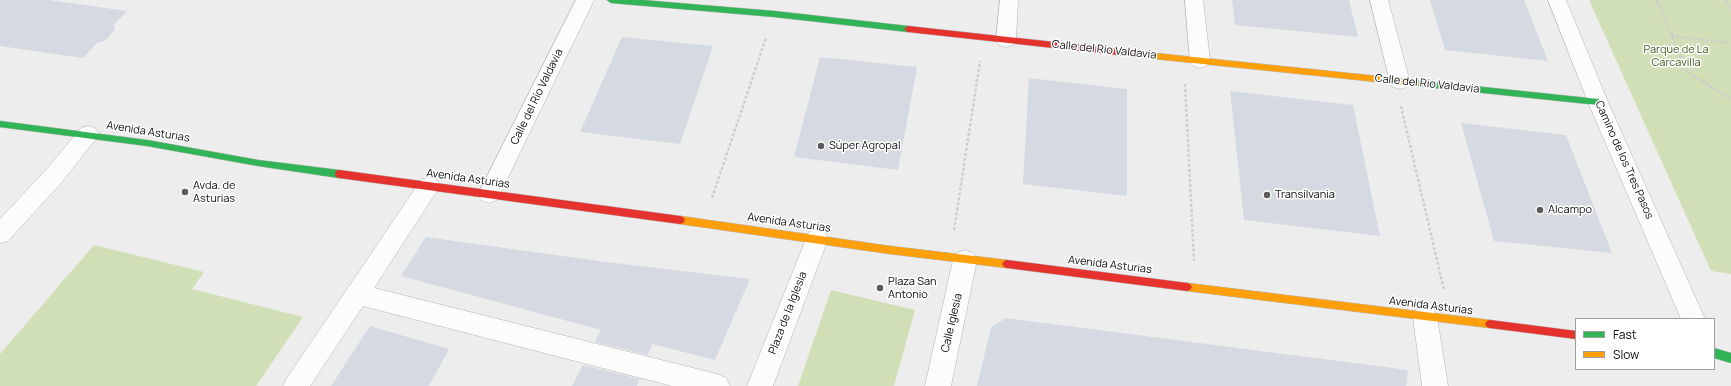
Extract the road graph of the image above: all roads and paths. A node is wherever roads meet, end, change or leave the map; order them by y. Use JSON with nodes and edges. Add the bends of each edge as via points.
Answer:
{"nodes":[{"id":1,"x":585,"y":0,"type":"edge"},
{"id":2,"x":610,"y":0,"type":"edge"},
{"id":3,"x":1009,"y":0,"type":"edge"},
{"id":4,"x":1194,"y":0,"type":"edge"},
{"id":5,"x":1379,"y":0,"type":"edge"},
{"id":6,"x":1557,"y":0,"type":"edge"},
{"id":7,"x":1657,"y":0,"type":"edge"},
{"id":8,"x":1726,"y":0,"type":"edge"},
{"id":9,"x":1731,"y":10,"type":"edge"},
{"id":10,"x":774,"y":14,"type":"junction"},
{"id":11,"x":1671,"y":36,"type":"junction"},
{"id":12,"x":983,"y":38,"type":"junction"},
{"id":13,"x":1006,"y":40,"type":"junction"},
{"id":14,"x":1731,"y":43,"type":"edge"},
{"id":15,"x":1192,"y":60,"type":"junction"},
{"id":16,"x":1398,"y":81,"type":"junction"},
{"id":17,"x":1731,"y":99,"type":"edge"},
{"id":18,"x":1598,"y":102,"type":"junction"},
{"id":19,"x":0,"y":124,"type":"edge"},
{"id":20,"x":88,"y":134,"type":"junction"},
{"id":21,"x":429,"y":186,"type":"junction"},
{"id":22,"x":489,"y":194,"type":"junction"},
{"id":23,"x":703,"y":223,"type":"junction"},
{"id":24,"x":0,"y":234,"type":"edge"},
{"id":25,"x":817,"y":239,"type":"junction"},
{"id":26,"x":957,"y":259,"type":"junction"},
{"id":27,"x":1196,"y":287,"type":"junction"},
{"id":28,"x":356,"y":294,"type":"junction"},
{"id":29,"x":1425,"y":317,"type":"junction"},
{"id":30,"x":1693,"y":318,"type":"edge"},
{"id":31,"x":1451,"y":320,"type":"junction"},
{"id":32,"x":1575,"y":335,"type":"edge"},
{"id":33,"x":1731,"y":351,"type":"edge"},
{"id":34,"x":1715,"y":352,"type":"edge"},
{"id":35,"x":1715,"y":352,"type":"edge"},
{"id":36,"x":1731,"y":358,"type":"edge"},
{"id":37,"x":296,"y":386,"type":"edge"},
{"id":38,"x":717,"y":386,"type":"edge"},
{"id":39,"x":760,"y":386,"type":"edge"},
{"id":40,"x":938,"y":386,"type":"edge"},
{"id":41,"x":1435,"y":386,"type":"edge"}],
"edges":[{"from":1,"to":22,"type":"street","name":"Calle del Río Valdavia"},
{"from":2,"to":10,"type":"main road","name":"Calle del Río Valdavia"},
{"from":3,"to":13,"type":"street"},
{"from":4,"to":15,"type":"street"},
{"from":5,"to":16,"type":"street"},
{"from":6,"to":18,"type":"street","name":"Camino de los Tres Pasos"},
{"from":7,"to":11,"type":"path"},
{"from":8,"to":9,"type":"path"},
{"from":10,"to":12,"type":"main road","name":"Calle del Río Valdavia"},
{"from":10,"to":23,"type":"path"},
{"from":11,"to":14,"type":"path"},
{"from":11,"to":17,"type":"path","via":[[1687,72]]},
{"from":12,"to":13,"type":"main road","name":"Calle del Río Valdavia"},
{"from":12,"to":26,"type":"path"},
{"from":13,"to":15,"type":"main road","name":"Calle del Río Valdavia"},
{"from":15,"to":16,"type":"main road","name":"Calle del Río Valdavia"},
{"from":15,"to":27,"type":"path"},
{"from":16,"to":18,"type":"main road","name":"Calle del Río Valdavia"},
{"from":16,"to":31,"type":"path"},
{"from":18,"to":30,"type":"street","name":"Camino de los Tres Pasos"},
{"from":19,"to":20,"type":"main road","name":"Avenida Asturias"},
{"from":20,"to":21,"type":"main road","name":"Avenida Asturias","via":[[258,162]]},
{"from":20,"to":24,"type":"street"},
{"from":21,"to":22,"type":"main road","name":"Avenida Asturias"},
{"from":21,"to":28,"type":"street"},
{"from":22,"to":23,"type":"main road","name":"Avenida Asturias"},
{"from":23,"to":25,"type":"main road","name":"Avenida Asturias"},
{"from":25,"to":26,"type":"main road","name":"Avenida Asturias"},
{"from":25,"to":39,"type":"street","name":"Plaza de la Iglesia"},
{"from":26,"to":27,"type":"main road","name":"Avenida Asturias"},
{"from":26,"to":40,"type":"street","name":"Calle Iglesia"},
{"from":27,"to":29,"type":"main road","name":"Avenida Asturias"},
{"from":28,"to":37,"type":"street"},
{"from":28,"to":38,"type":"street"},
{"from":29,"to":31,"type":"main road","name":"Avenida Asturias"},
{"from":29,"to":41,"type":"street"},
{"from":31,"to":32,"type":"main road","name":"Avenida Asturias"},
{"from":33,"to":34,"type":"main road"},
{"from":35,"to":36,"type":"main road"}]}
